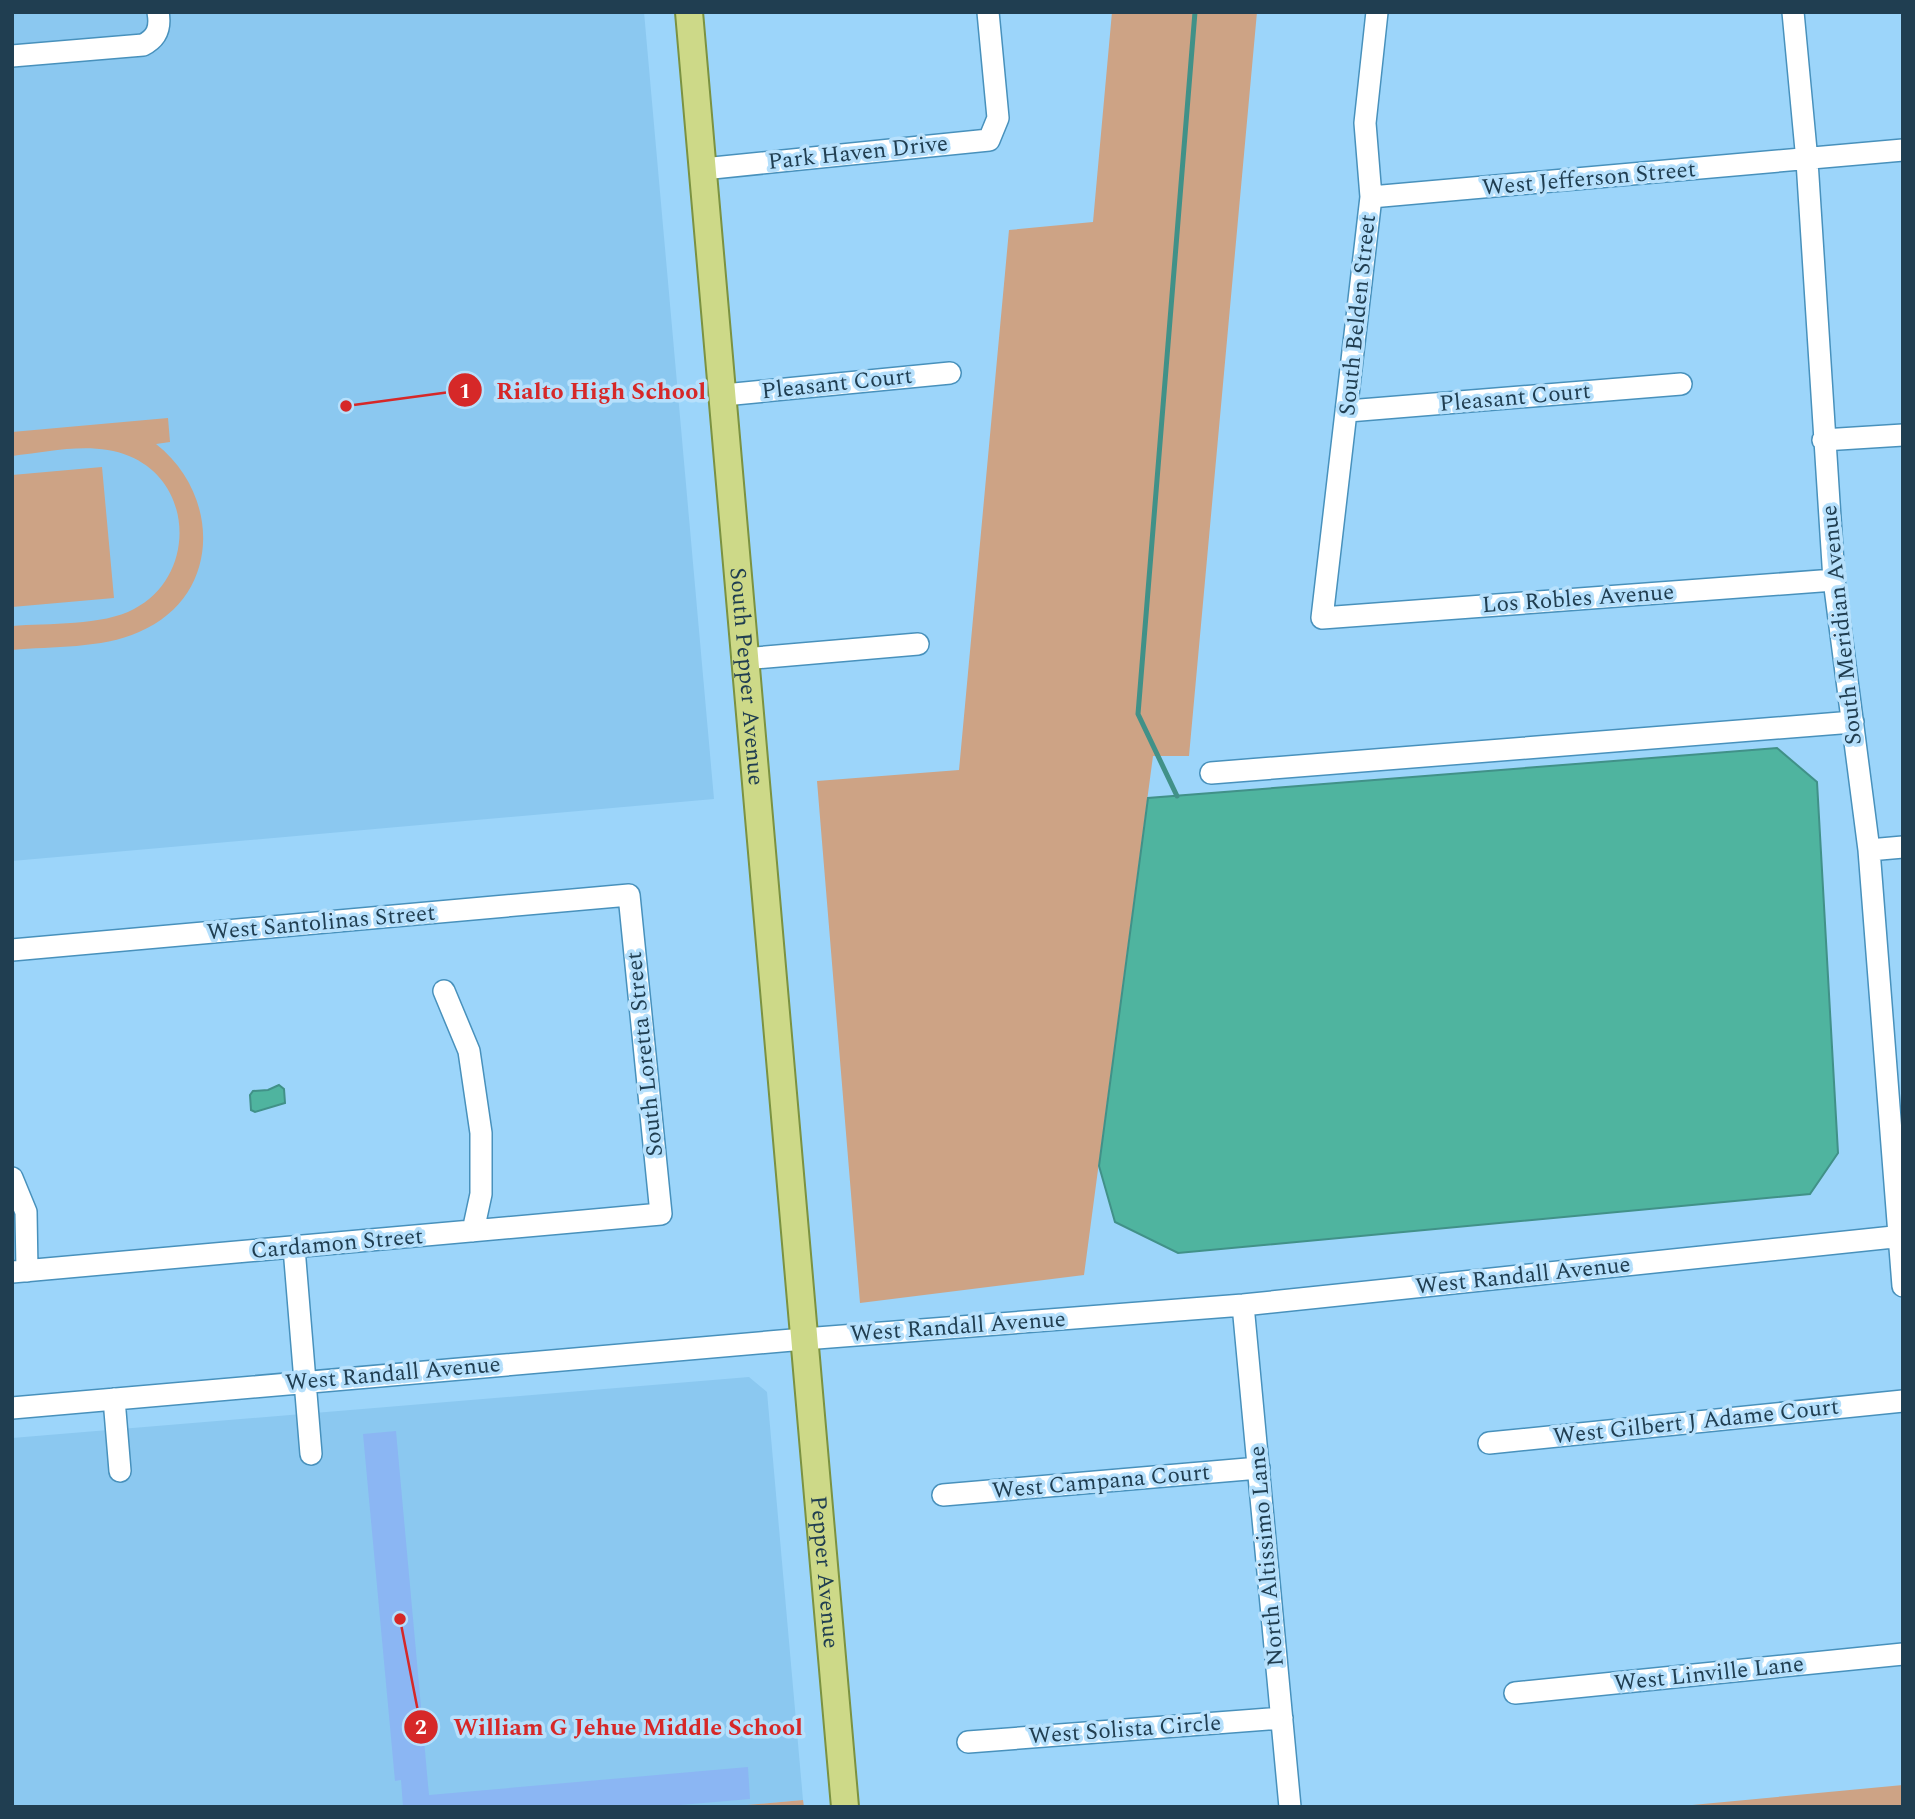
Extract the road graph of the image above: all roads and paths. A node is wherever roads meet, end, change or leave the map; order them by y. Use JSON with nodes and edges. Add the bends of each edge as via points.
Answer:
{"nodes":[{"id":1,"x":158,"y":12,"type":"edge"},
{"id":2,"x":689,"y":12,"type":"edge"},
{"id":3,"x":988,"y":12,"type":"edge"},
{"id":4,"x":1377,"y":12,"type":"edge"},
{"id":5,"x":1793,"y":12,"type":"edge"},
{"id":6,"x":12,"y":56,"type":"edge"},
{"id":7,"x":1903,"y":150,"type":"edge"},
{"id":8,"x":1807,"y":161,"type":"junction"},
{"id":9,"x":703,"y":169,"type":"junction"},
{"id":10,"x":1371,"y":197,"type":"junction"},
{"id":11,"x":950,"y":373,"type":"dead end"},
{"id":12,"x":1681,"y":384,"type":"dead end"},
{"id":13,"x":724,"y":395,"type":"junction"},
{"id":14,"x":1348,"y":411,"type":"junction"},
{"id":15,"x":1903,"y":435,"type":"edge"},
{"id":16,"x":1824,"y":440,"type":"junction"},
{"id":17,"x":1834,"y":580,"type":"junction"},
{"id":18,"x":1322,"y":618,"type":"joint"},
{"id":19,"x":918,"y":644,"type":"dead end"},
{"id":20,"x":743,"y":659,"type":"junction"},
{"id":21,"x":1853,"y":722,"type":"junction"},
{"id":22,"x":1211,"y":773,"type":"dead end"},
{"id":23,"x":1903,"y":847,"type":"edge"},
{"id":24,"x":1869,"y":850,"type":"junction"},
{"id":25,"x":629,"y":895,"type":"joint"},
{"id":26,"x":12,"y":950,"type":"edge"},
{"id":27,"x":444,"y":991,"type":"dead end"},
{"id":28,"x":1894,"y":1091,"type":"edge"},
{"id":29,"x":12,"y":1178,"type":"edge"},
{"id":30,"x":661,"y":1214,"type":"joint"},
{"id":31,"x":473,"y":1231,"type":"junction"},
{"id":32,"x":1900,"y":1236,"type":"edge"},
{"id":33,"x":294,"y":1248,"type":"junction"},
{"id":34,"x":20,"y":1272,"type":"edge"},
{"id":35,"x":1903,"y":1286,"type":"edge"},
{"id":36,"x":1243,"y":1305,"type":"junction"},
{"id":37,"x":804,"y":1339,"type":"junction"},
{"id":38,"x":306,"y":1382,"type":"junction"},
{"id":39,"x":114,"y":1399,"type":"junction"},
{"id":40,"x":1903,"y":1401,"type":"edge"},
{"id":41,"x":12,"y":1408,"type":"edge"},
{"id":42,"x":1489,"y":1443,"type":"dead end"},
{"id":43,"x":311,"y":1454,"type":"dead end"},
{"id":44,"x":1259,"y":1468,"type":"junction"},
{"id":45,"x":120,"y":1471,"type":"dead end"},
{"id":46,"x":943,"y":1495,"type":"dead end"},
{"id":47,"x":1903,"y":1654,"type":"edge"},
{"id":48,"x":1515,"y":1693,"type":"dead end"},
{"id":49,"x":1282,"y":1718,"type":"junction"},
{"id":50,"x":968,"y":1742,"type":"dead end"},
{"id":51,"x":845,"y":1807,"type":"edge"},
{"id":52,"x":1290,"y":1807,"type":"edge"}],
"edges":[{"from":1,"to":6,"type":"street","via":[[158,31],[143,45]]},
{"from":2,"to":9,"type":"main road","name":"South Pepper Avenue"},
{"from":3,"to":9,"type":"street","name":"Park Haven Drive","via":[[998,118],[989,140]]},
{"from":4,"to":10,"type":"street","name":"South Belden Street","via":[[1365,124]]},
{"from":5,"to":8,"type":"street","name":"South Meridian Avenue"},
{"from":7,"to":8,"type":"street","name":"West Jefferson Street"},
{"from":8,"to":10,"type":"street","name":"West Jefferson Street"},
{"from":8,"to":16,"type":"street","name":"South Meridian Avenue"},
{"from":9,"to":13,"type":"main road","name":"South Pepper Avenue"},
{"from":10,"to":14,"type":"street","name":"South Belden Street"},
{"from":11,"to":13,"type":"street","name":"Pleasant Court"},
{"from":12,"to":14,"type":"street","name":"Pleasant Court"},
{"from":13,"to":20,"type":"main road","name":"South Pepper Avenue"},
{"from":14,"to":18,"type":"street","name":"South Belden Street"},
{"from":15,"to":16,"type":"street"},
{"from":16,"to":17,"type":"street","name":"South Meridian Avenue"},
{"from":17,"to":18,"type":"street","name":"Los Robles Avenue"},
{"from":17,"to":21,"type":"street","name":"South Meridian Avenue"},
{"from":19,"to":20,"type":"street"},
{"from":20,"to":37,"type":"main road","name":"South Pepper Avenue"},
{"from":21,"to":22,"type":"street"},
{"from":21,"to":24,"type":"street","name":"South Meridian Avenue"},
{"from":23,"to":24,"type":"street"},
{"from":24,"to":28,"type":"street","name":"South Meridian Avenue"},
{"from":25,"to":26,"type":"street","name":"West Santolinas Street"},
{"from":25,"to":30,"type":"street","name":"South Loretta Street"},
{"from":27,"to":31,"type":"street","via":[[469,1051],[481,1133],[481,1194]]},
{"from":28,"to":32,"type":"street","name":"South Meridian Avenue"},
{"from":29,"to":34,"type":"street","via":[[26,1212]]},
{"from":30,"to":31,"type":"street","name":"Cardamon Street"},
{"from":31,"to":33,"type":"street","name":"Cardamon Street"},
{"from":32,"to":35,"type":"street","name":"South Meridian Avenue"},
{"from":32,"to":36,"type":"street","name":"West Randall Avenue"},
{"from":33,"to":34,"type":"street","name":"Cardamon Street"},
{"from":33,"to":38,"type":"street"},
{"from":36,"to":37,"type":"street","name":"West Randall Avenue"},
{"from":36,"to":44,"type":"street","name":"North Altissimo Lane"},
{"from":37,"to":38,"type":"street","name":"West Randall Avenue"},
{"from":37,"to":51,"type":"main road","name":"Pepper Avenue"},
{"from":38,"to":39,"type":"street","name":"West Randall Avenue"},
{"from":38,"to":43,"type":"street"},
{"from":39,"to":41,"type":"street","name":"West Randall Avenue"},
{"from":39,"to":45,"type":"street"},
{"from":40,"to":42,"type":"street","name":"West Gilbert J Adame Court"},
{"from":44,"to":46,"type":"street","name":"West Campana Court"},
{"from":44,"to":49,"type":"street","name":"North Altissimo Lane"},
{"from":47,"to":48,"type":"street","name":"West Linville Lane"},
{"from":49,"to":50,"type":"street","name":"West Solista Circle"},
{"from":49,"to":52,"type":"street","name":"North Altissimo Lane"}]}
